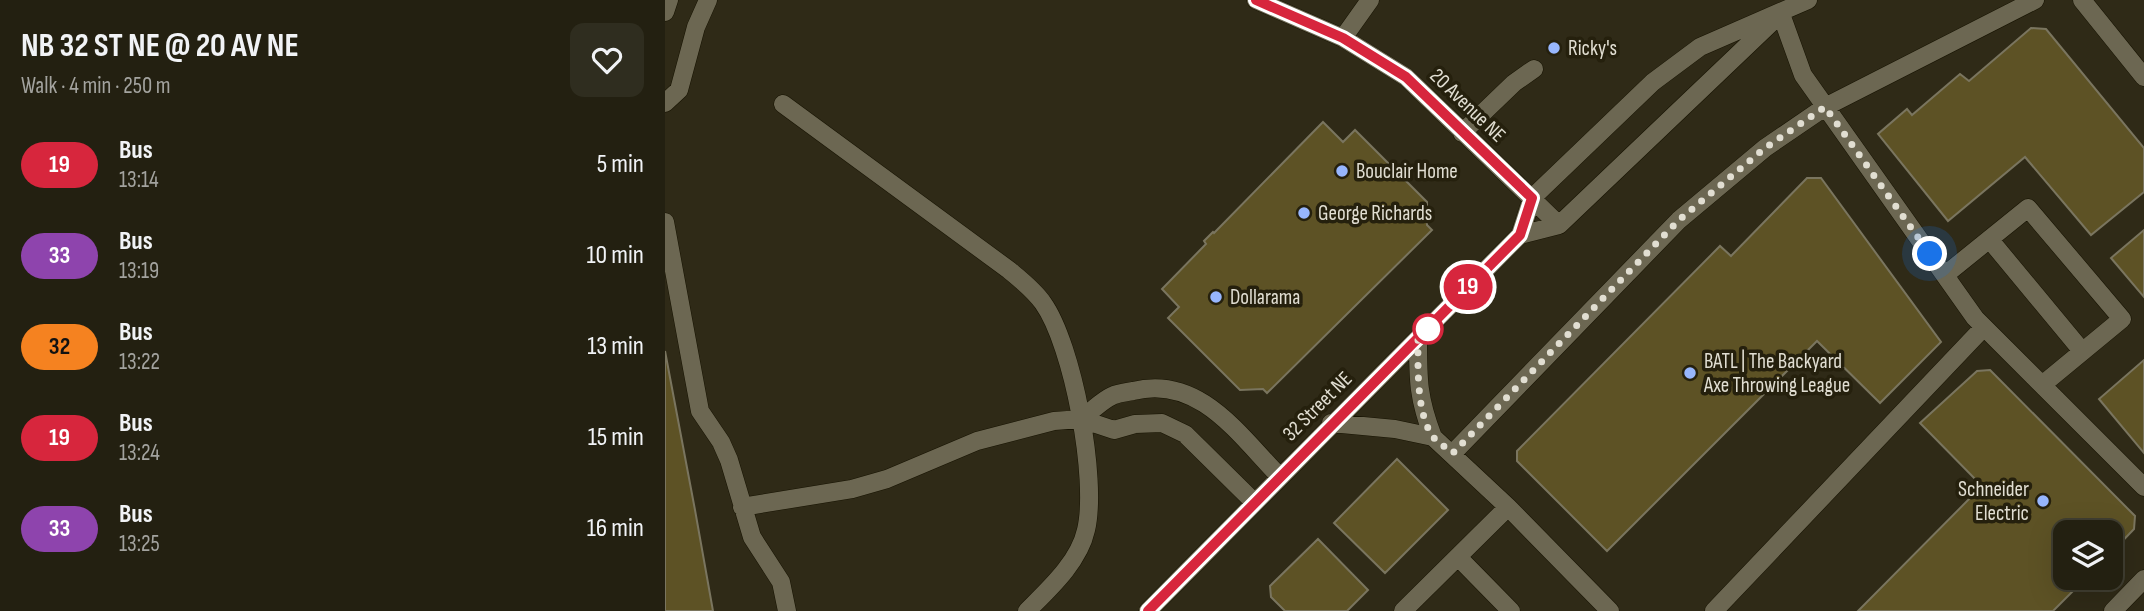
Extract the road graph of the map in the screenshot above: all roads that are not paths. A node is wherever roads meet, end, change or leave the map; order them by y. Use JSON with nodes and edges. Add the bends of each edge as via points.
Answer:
{"nodes":[{"id":1,"x":669,"y":0,"type":"edge"},
{"id":2,"x":708,"y":0,"type":"edge"},
{"id":3,"x":1256,"y":0,"type":"edge"},
{"id":4,"x":1370,"y":0,"type":"edge"},
{"id":5,"x":1808,"y":0,"type":"edge"},
{"id":6,"x":2035,"y":0,"type":"edge"},
{"id":7,"x":2082,"y":0,"type":"edge"},
{"id":8,"x":665,"y":12,"type":"edge"},
{"id":9,"x":1781,"y":14,"type":"junction"},
{"id":10,"x":1343,"y":38,"type":"junction"},
{"id":11,"x":1534,"y":69,"type":"dead end"},
{"id":12,"x":2144,"y":77,"type":"edge"},
{"id":13,"x":665,"y":103,"type":"edge"},
{"id":14,"x":783,"y":104,"type":"dead end"},
{"id":15,"x":1825,"y":107,"type":"junction"},
{"id":16,"x":1462,"y":133,"type":"junction"},
{"id":17,"x":1532,"y":198,"type":"junction"},
{"id":18,"x":665,"y":222,"type":"edge"},
{"id":19,"x":1559,"y":225,"type":"junction"},
{"id":20,"x":1520,"y":235,"type":"junction"},
{"id":21,"x":1990,"y":240,"type":"junction"},
{"id":22,"x":1945,"y":275,"type":"junction"},
{"id":23,"x":1984,"y":327,"type":"junction"},
{"id":24,"x":1418,"y":340,"type":"junction"},
{"id":25,"x":2082,"y":351,"type":"junction"},
{"id":26,"x":2042,"y":385,"type":"junction"},
{"id":27,"x":1081,"y":419,"type":"junction"},
{"id":28,"x":1331,"y":423,"type":"junction"},
{"id":29,"x":1433,"y":437,"type":"junction"},
{"id":30,"x":1453,"y":453,"type":"junction"},
{"id":31,"x":1280,"y":477,"type":"junction"},
{"id":32,"x":2144,"y":487,"type":"edge"},
{"id":33,"x":1255,"y":503,"type":"junction"},
{"id":34,"x":742,"y":507,"type":"junction"},
{"id":35,"x":1508,"y":507,"type":"junction"},
{"id":36,"x":1458,"y":557,"type":"junction"},
{"id":37,"x":2144,"y":579,"type":"edge"},
{"id":38,"x":1502,"y":608,"type":"edge"},
{"id":39,"x":787,"y":611,"type":"edge"},
{"id":40,"x":1027,"y":611,"type":"edge"},
{"id":41,"x":1148,"y":611,"type":"edge"},
{"id":42,"x":1403,"y":611,"type":"edge"},
{"id":43,"x":1610,"y":611,"type":"edge"},
{"id":44,"x":1714,"y":611,"type":"edge"},
{"id":45,"x":2113,"y":611,"type":"edge"}],
"edges":[{"from":1,"to":8,"type":"street"},
{"from":2,"to":13,"type":"street","via":[[679,90]]},
{"from":3,"to":10,"type":"street","name":"20 Avenue NE"},
{"from":4,"to":10,"type":"street"},
{"from":5,"to":9,"type":"street","name":"32 Street NE"},
{"from":6,"to":15,"type":"street"},
{"from":7,"to":12,"type":"street"},
{"from":9,"to":15,"type":"street","via":[[1803,75]]},
{"from":9,"to":17,"type":"street","name":"32 Street NE","via":[[1700,47],[1644,90]]},
{"from":9,"to":19,"type":"street","name":"32 Street NE"},
{"from":10,"to":16,"type":"street","name":"20 Avenue NE","via":[[1406,77]]},
{"from":11,"to":16,"type":"street"},
{"from":14,"to":27,"type":"street","via":[[1029,286],[1043,302],[1058,333]]},
{"from":15,"to":22,"type":"street"},
{"from":15,"to":30,"type":"street","via":[[1765,148],[1679,220]]},
{"from":16,"to":17,"type":"street","name":"20 Avenue NE"},
{"from":17,"to":19,"type":"street","name":"20 Avenue NE"},
{"from":17,"to":20,"type":"street","name":"32 Street NE"},
{"from":18,"to":34,"type":"street","via":[[700,411],[729,460]]},
{"from":19,"to":20,"type":"street","name":"32 Street NE"},
{"from":20,"to":24,"type":"street","name":"32 Street NE"},
{"from":21,"to":22,"type":"street"},
{"from":21,"to":25,"type":"street"},
{"from":21,"to":25,"type":"street","via":[[2028,208],[2122,319]]},
{"from":22,"to":23,"type":"street"},
{"from":23,"to":26,"type":"street"},
{"from":23,"to":44,"type":"street"},
{"from":24,"to":28,"type":"street","name":"32 Street NE"},
{"from":24,"to":29,"type":"street","via":[[1418,390]]},
{"from":25,"to":26,"type":"street"},
{"from":26,"to":32,"type":"street"},
{"from":27,"to":31,"type":"street","via":[[1112,396],[1165,387],[1206,403]]},
{"from":27,"to":33,"type":"street","via":[[1114,429],[1162,423],[1185,433]]},
{"from":27,"to":34,"type":"street","via":[[1054,421],[977,441],[887,480]]},
{"from":27,"to":40,"type":"street","via":[[1090,505],[1086,532],[1074,558]]},
{"from":28,"to":29,"type":"street"},
{"from":28,"to":31,"type":"street","name":"32 Street NE"},
{"from":29,"to":30,"type":"street"},
{"from":30,"to":35,"type":"street"},
{"from":31,"to":33,"type":"street","name":"32 Street NE"},
{"from":33,"to":41,"type":"street","name":"32 Street NE"},
{"from":34,"to":39,"type":"street","via":[[752,537],[781,582]]},
{"from":35,"to":36,"type":"street"},
{"from":35,"to":43,"type":"street"},
{"from":36,"to":38,"type":"street"},
{"from":36,"to":42,"type":"street"},
{"from":37,"to":45,"type":"street"}]}
